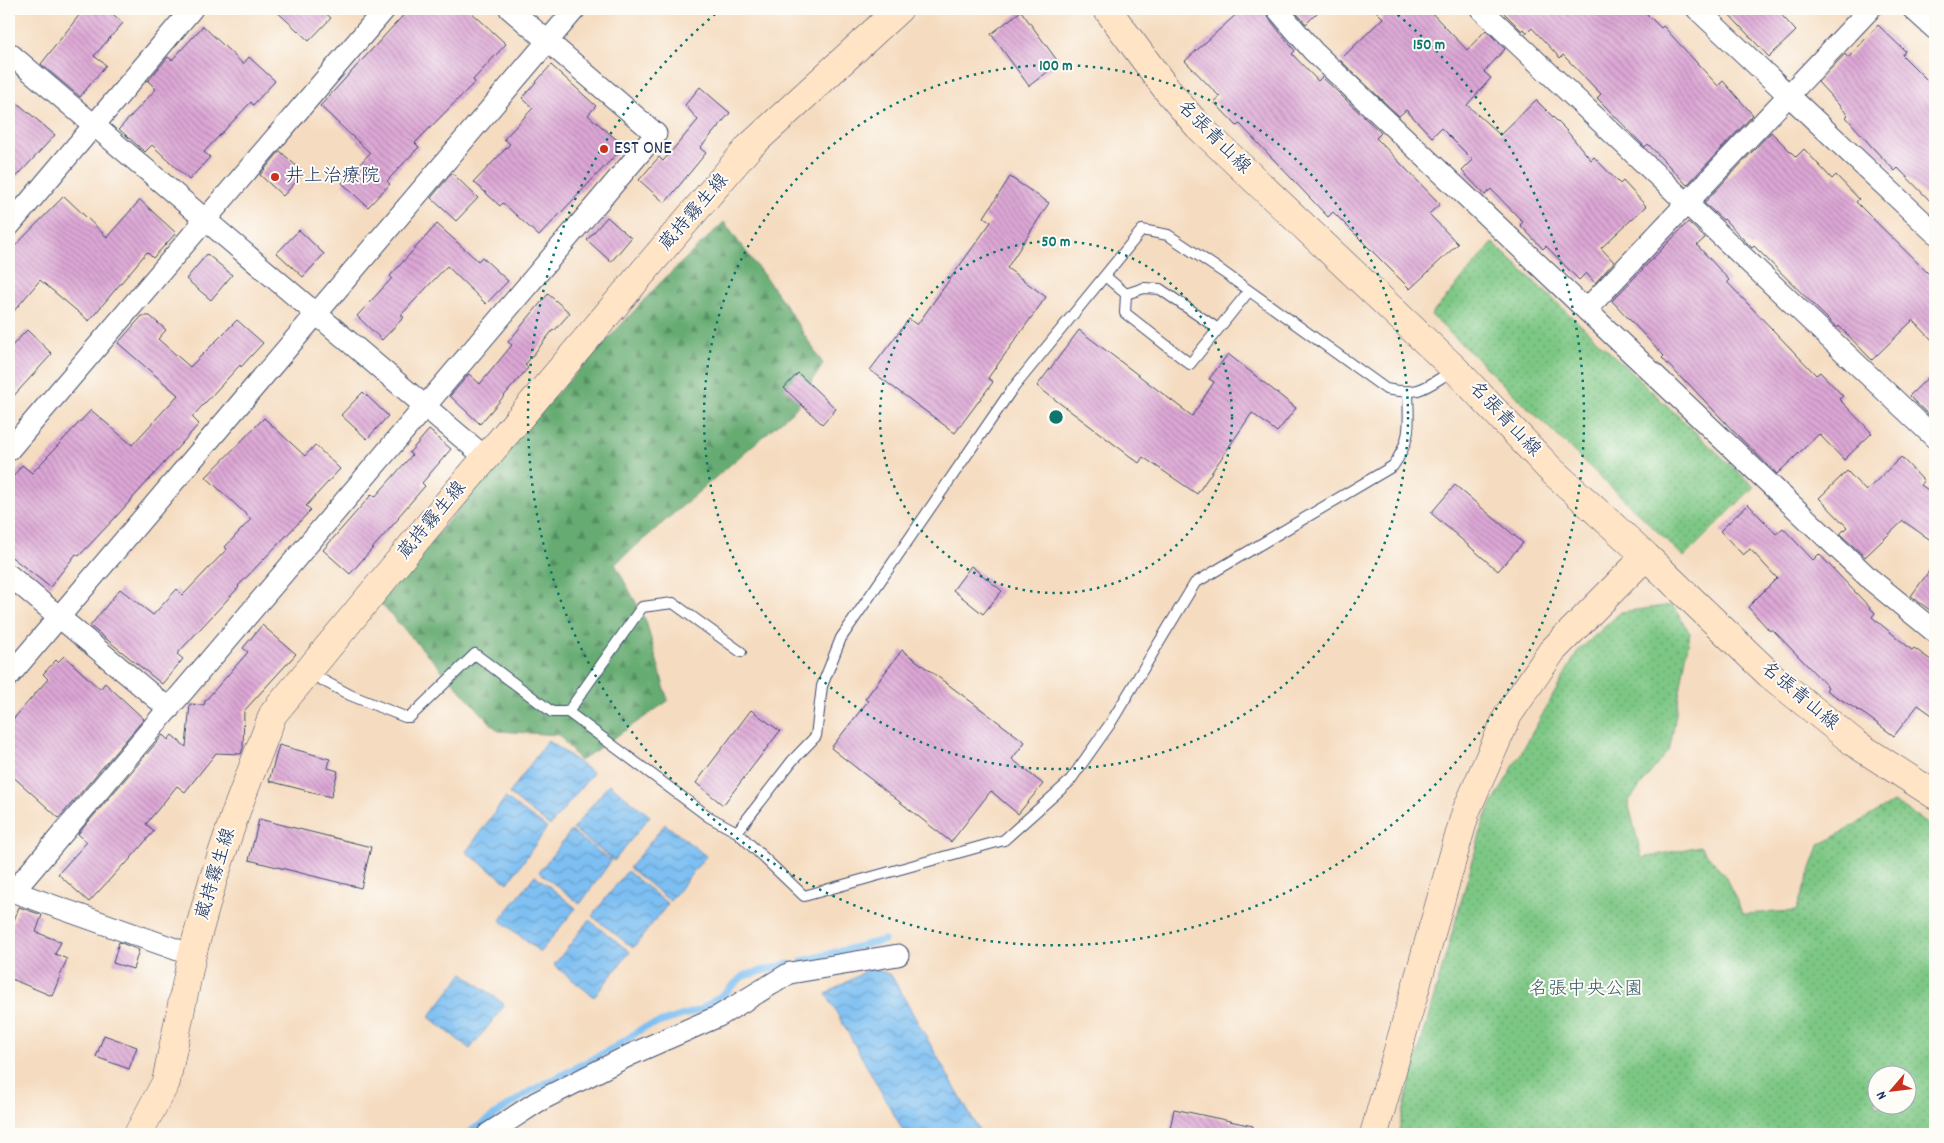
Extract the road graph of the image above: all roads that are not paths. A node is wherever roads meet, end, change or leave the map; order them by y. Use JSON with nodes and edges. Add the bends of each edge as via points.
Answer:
{"nodes":[{"id":1,"x":192,"y":9,"type":"edge"},
{"id":2,"x":385,"y":9,"type":"edge"},
{"id":3,"x":510,"y":9,"type":"edge"},
{"id":4,"x":575,"y":9,"type":"edge"},
{"id":5,"x":899,"y":9,"type":"edge"},
{"id":6,"x":1107,"y":9,"type":"edge"},
{"id":7,"x":1277,"y":9,"type":"edge"},
{"id":8,"x":1481,"y":9,"type":"edge"},
{"id":9,"x":1697,"y":9,"type":"edge"},
{"id":10,"x":1870,"y":9,"type":"edge"},
{"id":11,"x":1913,"y":9,"type":"edge"},
{"id":12,"x":1935,"y":30,"type":"edge"},
{"id":13,"x":548,"y":40,"type":"junction"},
{"id":14,"x":9,"y":53,"type":"edge"},
{"id":15,"x":1789,"y":96,"type":"junction"},
{"id":16,"x":95,"y":124,"type":"junction"},
{"id":17,"x":1688,"y":203,"type":"junction"},
{"id":18,"x":206,"y":219,"type":"junction"},
{"id":19,"x":9,"y":226,"type":"edge"},
{"id":20,"x":1935,"y":233,"type":"edge"},
{"id":21,"x":1105,"y":276,"type":"junction"},
{"id":22,"x":1249,"y":291,"type":"junction"},
{"id":23,"x":1126,"y":294,"type":"junction"},
{"id":24,"x":1586,"y":310,"type":"junction"},
{"id":25,"x":315,"y":313,"type":"junction"},
{"id":26,"x":1218,"y":329,"type":"junction"},
{"id":27,"x":1456,"y":369,"type":"junction"},
{"id":28,"x":1408,"y":393,"type":"junction"},
{"id":29,"x":426,"y":406,"type":"junction"},
{"id":30,"x":1935,"y":438,"type":"edge"},
{"id":31,"x":9,"y":450,"type":"edge"},
{"id":32,"x":486,"y":458,"type":"junction"},
{"id":33,"x":1646,"y":556,"type":"junction"},
{"id":34,"x":9,"y":575,"type":"edge"},
{"id":35,"x":59,"y":617,"type":"junction"},
{"id":36,"x":1935,"y":632,"type":"edge"},
{"id":37,"x":741,"y":652,"type":"dead end"},
{"id":38,"x":309,"y":673,"type":"junction"},
{"id":39,"x":9,"y":676,"type":"edge"},
{"id":40,"x":169,"y":709,"type":"junction"},
{"id":41,"x":568,"y":712,"type":"junction"},
{"id":42,"x":1935,"y":795,"type":"edge"},
{"id":43,"x":737,"y":832,"type":"junction"},
{"id":44,"x":11,"y":891,"type":"edge"},
{"id":45,"x":898,"y":955,"type":"dead end"},
{"id":46,"x":192,"y":956,"type":"junction"},
{"id":47,"x":138,"y":1134,"type":"edge"},
{"id":48,"x":488,"y":1134,"type":"edge"},
{"id":49,"x":1374,"y":1134,"type":"edge"}],
"edges":[{"from":1,"to":16,"type":"street"},
{"from":2,"to":18,"type":"street"},
{"from":3,"to":13,"type":"street"},
{"from":4,"to":13,"type":"street"},
{"from":5,"to":32,"type":"main road","name":"蔵持霧生線","via":[[749,148]]},
{"from":6,"to":27,"type":"main road","name":"名張青山線","via":[[1198,126]]},
{"from":7,"to":24,"type":"street","via":[[1314,51]]},
{"from":8,"to":17,"type":"street"},
{"from":9,"to":15,"type":"street"},
{"from":10,"to":15,"type":"street"},
{"from":11,"to":12,"type":"street"},
{"from":13,"to":25,"type":"street"},
{"from":13,"to":29,"type":"street","via":[[656,134]]},
{"from":14,"to":16,"type":"street"},
{"from":15,"to":17,"type":"street"},
{"from":15,"to":20,"type":"street"},
{"from":16,"to":18,"type":"street"},
{"from":16,"to":19,"type":"street"},
{"from":17,"to":24,"type":"street"},
{"from":17,"to":30,"type":"street"},
{"from":18,"to":25,"type":"street"},
{"from":18,"to":31,"type":"street"},
{"from":21,"to":22,"type":"lane","via":[[1142,230],[1168,235]]},
{"from":21,"to":23,"type":"lane"},
{"from":21,"to":43,"type":"lane","via":[[1010,392],[841,638],[822,686],[816,736],[792,761]]},
{"from":22,"to":26,"type":"lane"},
{"from":22,"to":28,"type":"lane","via":[[1386,389]]},
{"from":23,"to":26,"type":"lane","via":[[1144,288],[1160,289]]},
{"from":23,"to":26,"type":"lane","via":[[1125,313],[1190,364]]},
{"from":24,"to":36,"type":"street","via":[[1870,579]]},
{"from":25,"to":29,"type":"street"},
{"from":25,"to":35,"type":"street"},
{"from":27,"to":28,"type":"lane","via":[[1424,390]]},
{"from":27,"to":33,"type":"main road","name":"名張青山線","via":[[1552,470]]},
{"from":28,"to":43,"type":"lane","via":[[1410,432],[1404,451],[1393,466],[1195,583],[1110,724],[1068,782],[1004,840],[804,896]]},
{"from":29,"to":32,"type":"street"},
{"from":29,"to":40,"type":"street"},
{"from":32,"to":38,"type":"main road","name":"蔵持霧生線"},
{"from":33,"to":42,"type":"main road","name":"名張青山線","via":[[1770,674],[1856,744]]},
{"from":33,"to":49,"type":"main road","via":[[1552,651],[1504,723],[1466,811]]},
{"from":34,"to":35,"type":"street"},
{"from":35,"to":39,"type":"street"},
{"from":35,"to":40,"type":"street"},
{"from":37,"to":41,"type":"lane","via":[[673,603],[642,607]]},
{"from":38,"to":41,"type":"lane","via":[[350,695],[410,717],[475,654],[552,712]]},
{"from":38,"to":46,"type":"main road","name":"蔵持霧生線","via":[[273,714],[237,809]]},
{"from":40,"to":44,"type":"street"},
{"from":41,"to":43,"type":"lane","via":[[709,817]]},
{"from":44,"to":46,"type":"street"},
{"from":45,"to":48,"type":"street","via":[[790,973],[719,1016],[630,1055],[537,1102]]},
{"from":46,"to":47,"type":"main road","name":"蔵持霧生線","via":[[166,1082]]}]}
